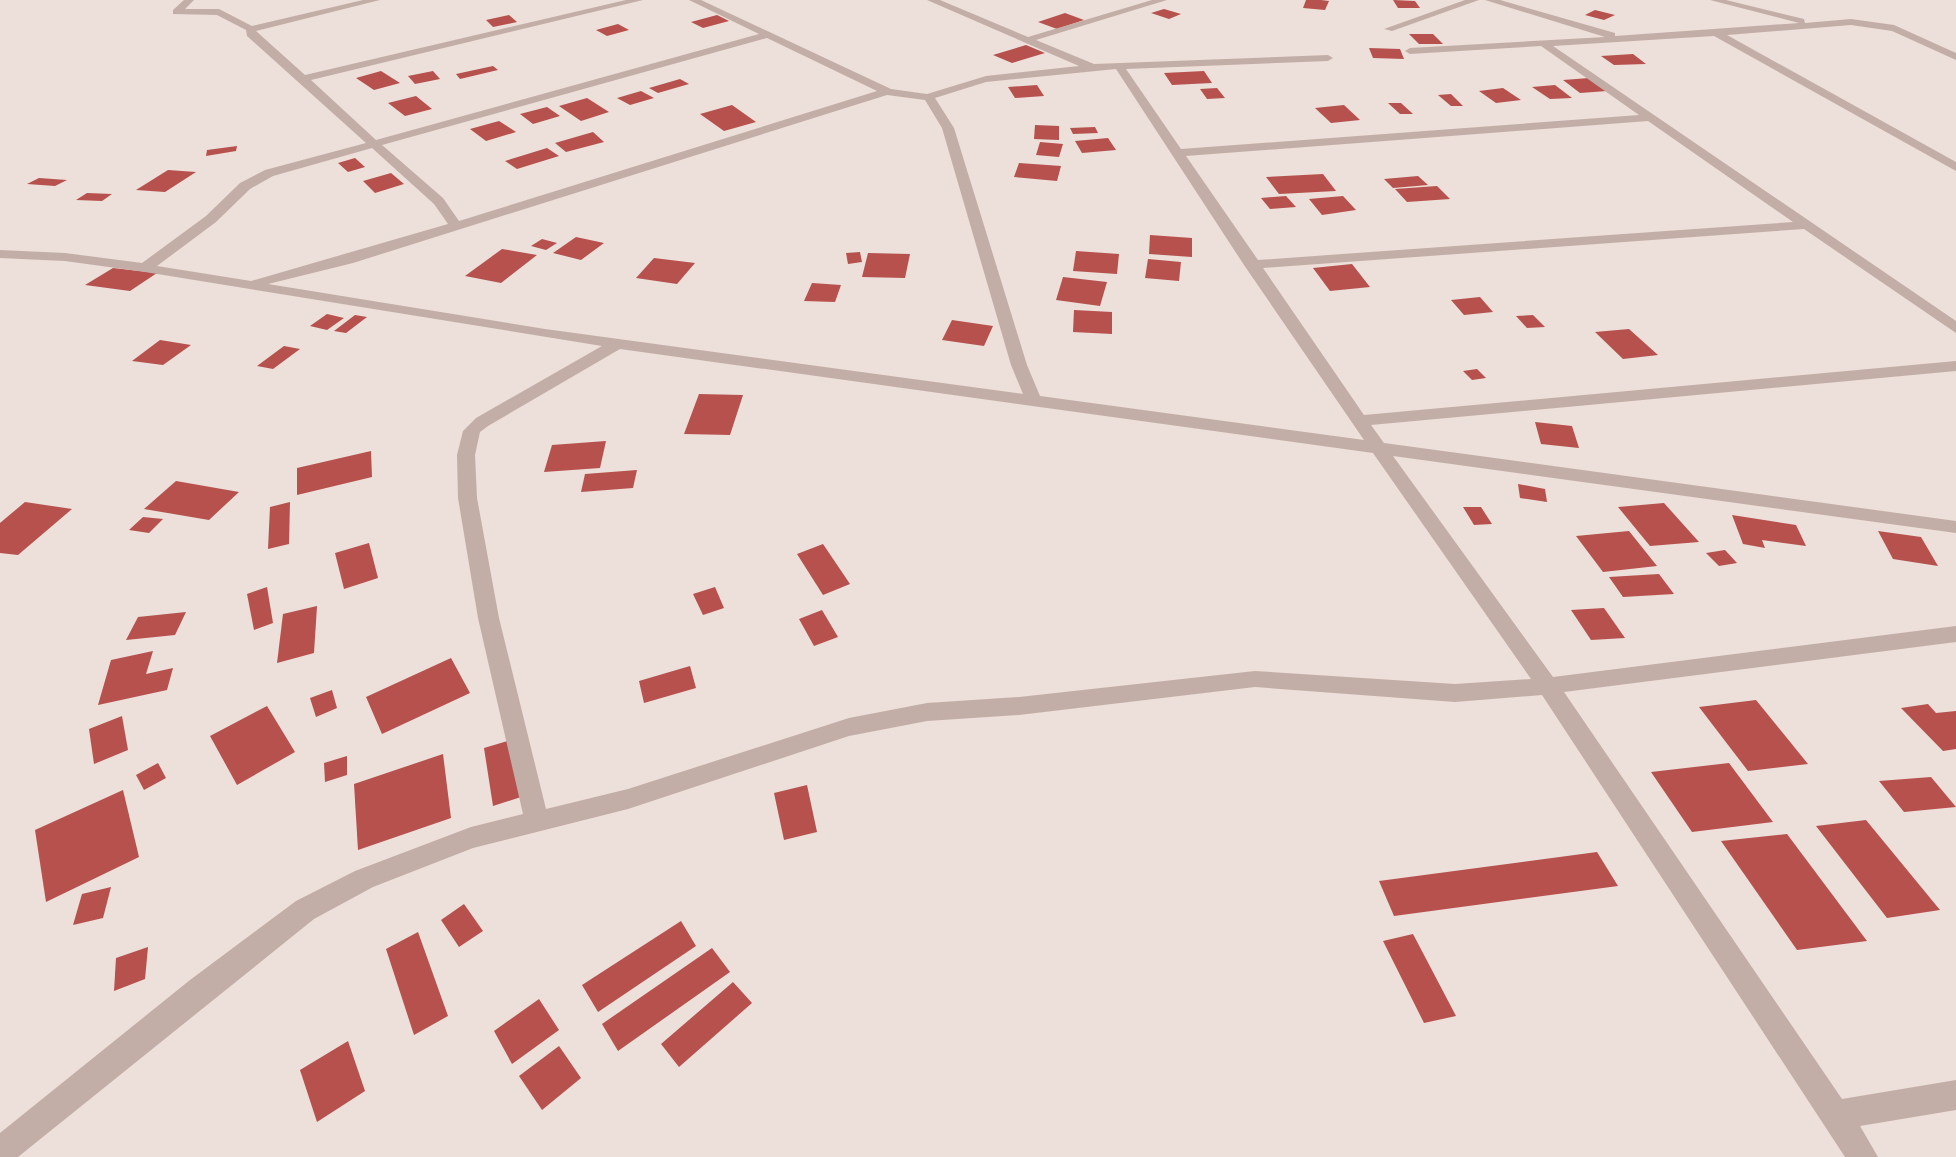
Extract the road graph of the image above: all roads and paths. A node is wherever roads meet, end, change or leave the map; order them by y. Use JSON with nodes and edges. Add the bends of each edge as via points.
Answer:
{"nodes":[{"id":1,"x":189,"y":0,"type":"edge"},
{"id":2,"x":375,"y":0,"type":"edge"},
{"id":3,"x":638,"y":0,"type":"edge"},
{"id":4,"x":694,"y":0,"type":"edge"},
{"id":5,"x":932,"y":0,"type":"edge"},
{"id":6,"x":1162,"y":0,"type":"edge"},
{"id":7,"x":1474,"y":0,"type":"edge"},
{"id":8,"x":1490,"y":0,"type":"edge"},
{"id":9,"x":1715,"y":0,"type":"edge"},
{"id":10,"x":1818,"y":25,"type":"junction"},
{"id":11,"x":251,"y":29,"type":"junction"},
{"id":12,"x":1389,"y":29,"type":"dead end"},
{"id":13,"x":1716,"y":33,"type":"junction"},
{"id":14,"x":768,"y":35,"type":"junction"},
{"id":15,"x":1627,"y":39,"type":"junction"},
{"id":16,"x":1027,"y":40,"type":"junction"},
{"id":17,"x":1544,"y":44,"type":"junction"},
{"id":18,"x":1956,"y":46,"type":"edge"},
{"id":19,"x":1934,"y":47,"type":"junction"},
{"id":20,"x":1410,"y":51,"type":"dead end"},
{"id":21,"x":1956,"y":57,"type":"edge"},
{"id":22,"x":1328,"y":58,"type":"dead end"},
{"id":23,"x":1120,"y":67,"type":"junction"},
{"id":24,"x":1093,"y":68,"type":"junction"},
{"id":25,"x":305,"y":78,"type":"junction"},
{"id":26,"x":887,"y":91,"type":"junction"},
{"id":27,"x":930,"y":99,"type":"junction"},
{"id":28,"x":1653,"y":117,"type":"junction"},
{"id":29,"x":377,"y":144,"type":"junction"},
{"id":30,"x":1177,"y":153,"type":"junction"},
{"id":31,"x":1956,"y":167,"type":"edge"},
{"id":32,"x":447,"y":207,"type":"junction"},
{"id":33,"x":497,"y":212,"type":"junction"},
{"id":34,"x":1807,"y":225,"type":"junction"},
{"id":35,"x":455,"y":226,"type":"junction"},
{"id":36,"x":0,"y":254,"type":"edge"},
{"id":37,"x":1251,"y":265,"type":"junction"},
{"id":38,"x":145,"y":268,"type":"junction"},
{"id":39,"x":247,"y":285,"type":"junction"},
{"id":40,"x":1956,"y":328,"type":"edge"},
{"id":41,"x":618,"y":344,"type":"junction"},
{"id":42,"x":1956,"y":366,"type":"edge"},
{"id":43,"x":1020,"y":368,"type":"junction"},
{"id":44,"x":983,"y":393,"type":"junction"},
{"id":45,"x":1033,"y":399,"type":"junction"},
{"id":46,"x":1359,"y":421,"type":"junction"},
{"id":47,"x":1378,"y":448,"type":"junction"},
{"id":48,"x":1956,"y":527,"type":"edge"},
{"id":49,"x":1956,"y":634,"type":"edge"},
{"id":50,"x":1548,"y":686,"type":"junction"},
{"id":51,"x":537,"y":822,"type":"junction"},
{"id":52,"x":1956,"y":1095,"type":"edge"},
{"id":53,"x":1835,"y":1115,"type":"junction"},
{"id":54,"x":0,"y":1152,"type":"edge"},
{"id":55,"x":1863,"y":1157,"type":"edge"}],
"edges":[{"from":1,"to":11,"type":"street","via":[[175,11],[219,12]]},
{"from":2,"to":11,"type":"street"},
{"from":3,"to":25,"type":"street"},
{"from":4,"to":14,"type":"street"},
{"from":5,"to":16,"type":"street"},
{"from":6,"to":16,"type":"street"},
{"from":7,"to":12,"type":"street"},
{"from":8,"to":15,"type":"street"},
{"from":9,"to":10,"type":"street"},
{"from":10,"to":13,"type":"street"},
{"from":10,"to":19,"type":"street","via":[[1851,22],[1894,28]]},
{"from":11,"to":25,"type":"street"},
{"from":13,"to":15,"type":"street"},
{"from":13,"to":31,"type":"street"},
{"from":14,"to":26,"type":"street"},
{"from":14,"to":29,"type":"street"},
{"from":15,"to":17,"type":"street"},
{"from":16,"to":24,"type":"street"},
{"from":17,"to":20,"type":"street"},
{"from":17,"to":28,"type":"street"},
{"from":18,"to":19,"type":"street"},
{"from":19,"to":21,"type":"street"},
{"from":22,"to":23,"type":"street"},
{"from":23,"to":24,"type":"street"},
{"from":23,"to":30,"type":"street"},
{"from":24,"to":27,"type":"street","via":[[959,84]]},
{"from":25,"to":29,"type":"street"},
{"from":26,"to":27,"type":"street"},
{"from":26,"to":33,"type":"street"},
{"from":27,"to":43,"type":"street","via":[[948,128]]},
{"from":28,"to":30,"type":"street"},
{"from":28,"to":34,"type":"street"},
{"from":29,"to":32,"type":"street"},
{"from":29,"to":38,"type":"street","via":[[260,177]]},
{"from":30,"to":37,"type":"street"},
{"from":32,"to":33,"type":"street"},
{"from":32,"to":35,"type":"street"},
{"from":33,"to":35,"type":"street"},
{"from":34,"to":37,"type":"street"},
{"from":34,"to":40,"type":"street"},
{"from":35,"to":39,"type":"street"},
{"from":36,"to":38,"type":"street"},
{"from":37,"to":46,"type":"street"},
{"from":38,"to":39,"type":"street"},
{"from":39,"to":41,"type":"street"},
{"from":41,"to":44,"type":"street"},
{"from":41,"to":51,"type":"street","via":[[497,413],[471,431],[465,443],[480,584]]},
{"from":42,"to":46,"type":"street"},
{"from":43,"to":44,"type":"street"},
{"from":43,"to":45,"type":"street"},
{"from":44,"to":45,"type":"street"},
{"from":45,"to":47,"type":"street"},
{"from":46,"to":47,"type":"street"},
{"from":47,"to":48,"type":"street"},
{"from":47,"to":50,"type":"street"},
{"from":49,"to":50,"type":"street"},
{"from":50,"to":51,"type":"street","via":[[1455,693],[1255,679],[927,712],[849,727],[628,799]]},
{"from":50,"to":53,"type":"street"},
{"from":51,"to":54,"type":"street","via":[[471,838],[364,879],[305,910]]},
{"from":52,"to":53,"type":"street"},
{"from":53,"to":55,"type":"street"}]}
